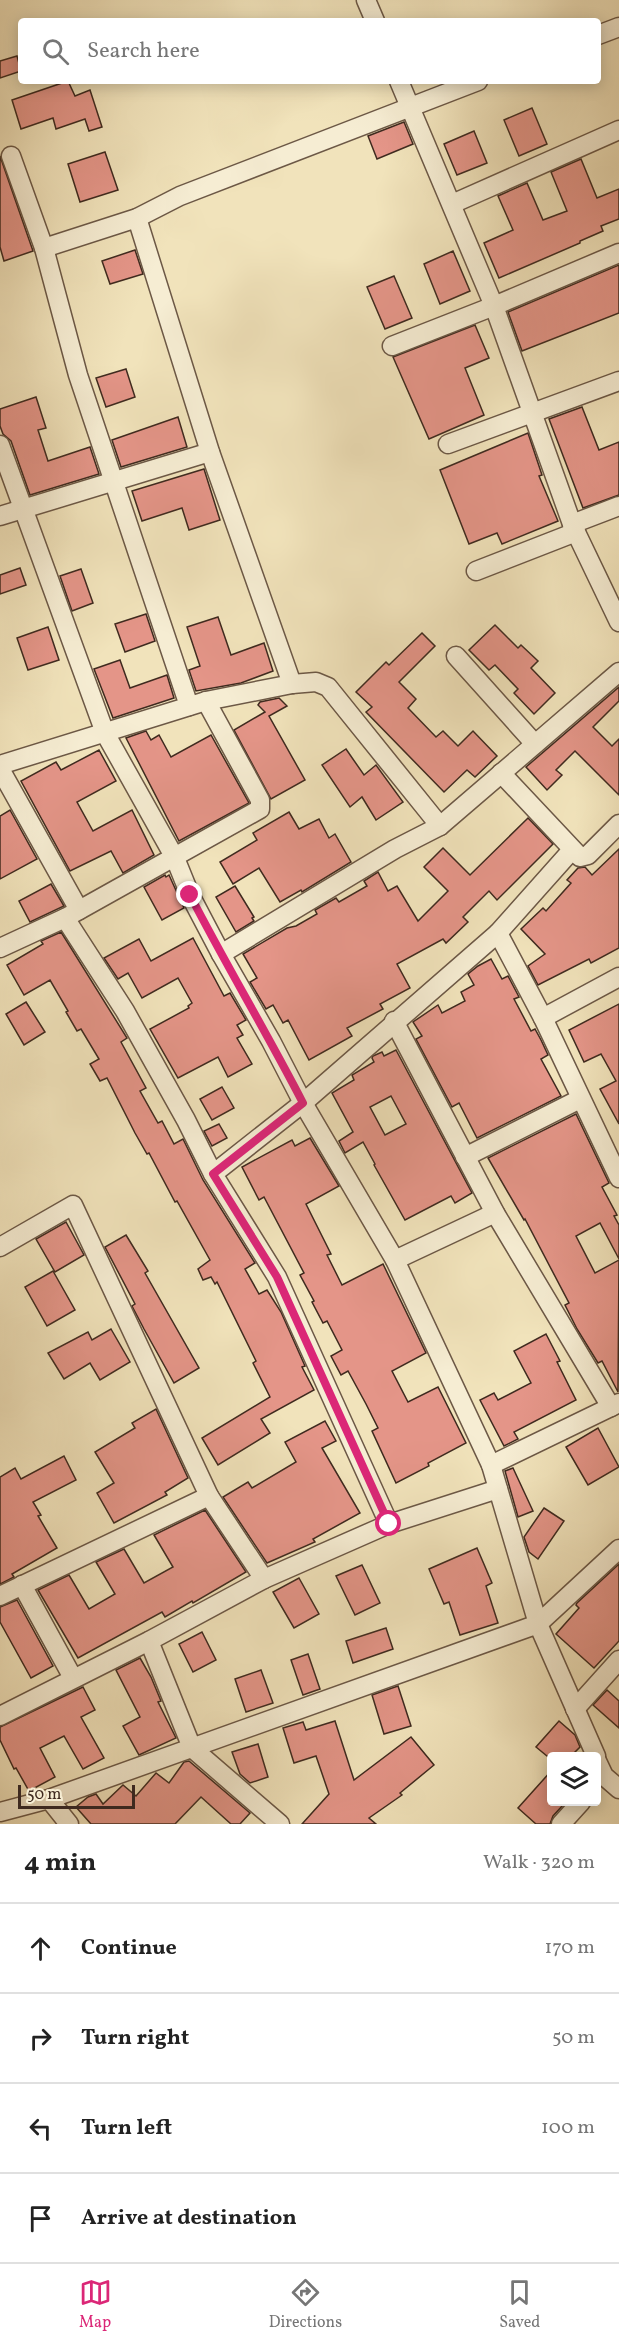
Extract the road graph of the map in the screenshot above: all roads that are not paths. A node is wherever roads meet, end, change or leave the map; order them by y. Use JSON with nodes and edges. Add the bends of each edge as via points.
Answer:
{"nodes":[{"id":1,"x":366,"y":0,"type":"edge"},
{"id":2,"x":374,"y":18,"type":"edge"},
{"id":3,"x":619,"y":27,"type":"edge"},
{"id":4,"x":601,"y":34,"type":"edge"},
{"id":5,"x":400,"y":84,"type":"edge"},
{"id":6,"x":470,"y":84,"type":"edge"},
{"id":7,"x":410,"y":107,"type":"junction"},
{"id":8,"x":619,"y":130,"type":"edge"},
{"id":9,"x":11,"y":156,"type":"dead end"},
{"id":10,"x":452,"y":204,"type":"junction"},
{"id":11,"x":137,"y":218,"type":"junction"},
{"id":12,"x":44,"y":248,"type":"junction"},
{"id":13,"x":619,"y":252,"type":"edge"},
{"id":14,"x":494,"y":306,"type":"junction"},
{"id":15,"x":392,"y":346,"type":"dead end"},
{"id":16,"x":619,"y":381,"type":"edge"},
{"id":17,"x":532,"y":413,"type":"junction"},
{"id":18,"x":448,"y":444,"type":"dead end"},
{"id":19,"x":0,"y":445,"type":"edge"},
{"id":20,"x":210,"y":452,"type":"junction"},
{"id":21,"x":115,"y":482,"type":"junction"},
{"id":22,"x":619,"y":506,"type":"edge"},
{"id":23,"x":23,"y":509,"type":"junction"},
{"id":24,"x":0,"y":516,"type":"edge"},
{"id":25,"x":574,"y":528,"type":"junction"},
{"id":26,"x":476,"y":571,"type":"dead end"},
{"id":27,"x":619,"y":622,"type":"edge"},
{"id":28,"x":456,"y":656,"type":"dead end"},
{"id":29,"x":619,"y":672,"type":"edge"},
{"id":30,"x":292,"y":684,"type":"junction"},
{"id":31,"x":206,"y":701,"type":"junction"},
{"id":32,"x":189,"y":706,"type":"junction"},
{"id":33,"x":105,"y":733,"type":"junction"},
{"id":34,"x":535,"y":744,"type":"junction"},
{"id":35,"x":0,"y":767,"type":"edge"},
{"id":36,"x":501,"y":773,"type":"junction"},
{"id":37,"x":619,"y":824,"type":"edge"},
{"id":38,"x":440,"y":826,"type":"junction"},
{"id":39,"x":571,"y":851,"type":"junction"},
{"id":40,"x":175,"y":858,"type":"junction"},
{"id":41,"x":72,"y":914,"type":"junction"},
{"id":42,"x":498,"y":933,"type":"junction"},
{"id":43,"x":0,"y":948,"type":"edge"},
{"id":44,"x":220,"y":954,"type":"junction"},
{"id":45,"x":619,"y":977,"type":"edge"},
{"id":46,"x":543,"y":1018,"type":"junction"},
{"id":47,"x":394,"y":1021,"type":"junction"},
{"id":48,"x":580,"y":1099,"type":"junction"},
{"id":49,"x":303,"y":1103,"type":"junction"},
{"id":50,"x":611,"y":1138,"type":"edge"},
{"id":51,"x":465,"y":1157,"type":"junction"},
{"id":52,"x":213,"y":1174,"type":"junction"},
{"id":53,"x":619,"y":1178,"type":"edge"},
{"id":54,"x":495,"y":1213,"type":"junction"},
{"id":55,"x":0,"y":1247,"type":"edge"},
{"id":56,"x":395,"y":1260,"type":"junction"},
{"id":57,"x":615,"y":1405,"type":"edge"},
{"id":58,"x":491,"y":1465,"type":"junction"},
{"id":59,"x":498,"y":1489,"type":"junction"},
{"id":60,"x":209,"y":1496,"type":"junction"},
{"id":61,"x":389,"y":1524,"type":"junction"},
{"id":62,"x":619,"y":1549,"type":"edge"},
{"id":63,"x":264,"y":1579,"type":"junction"},
{"id":64,"x":22,"y":1585,"type":"junction"},
{"id":65,"x":0,"y":1596,"type":"edge"},
{"id":66,"x":538,"y":1624,"type":"junction"},
{"id":67,"x":149,"y":1641,"type":"junction"},
{"id":68,"x":619,"y":1660,"type":"edge"},
{"id":69,"x":73,"y":1678,"type":"junction"},
{"id":70,"x":575,"y":1709,"type":"junction"},
{"id":71,"x":0,"y":1716,"type":"edge"},
{"id":72,"x":192,"y":1748,"type":"junction"},
{"id":73,"x":591,"y":1752,"type":"edge"},
{"id":74,"x":601,"y":1772,"type":"edge"},
{"id":75,"x":619,"y":1789,"type":"edge"},
{"id":76,"x":49,"y":1799,"type":"junction"},
{"id":77,"x":577,"y":1806,"type":"edge"},
{"id":78,"x":0,"y":1812,"type":"edge"},
{"id":79,"x":271,"y":1821,"type":"edge"},
{"id":80,"x":69,"y":1824,"type":"edge"},
{"id":81,"x":561,"y":1824,"type":"edge"}],
"edges":[{"from":1,"to":2,"type":"street"},
{"from":3,"to":4,"type":"street"},
{"from":5,"to":7,"type":"street"},
{"from":6,"to":7,"type":"street"},
{"from":7,"to":10,"type":"street"},
{"from":7,"to":11,"type":"street","via":[[180,196]]},
{"from":8,"to":10,"type":"street"},
{"from":9,"to":12,"type":"street"},
{"from":10,"to":14,"type":"street"},
{"from":11,"to":12,"type":"street"},
{"from":11,"to":20,"type":"street"},
{"from":12,"to":21,"type":"street","via":[[78,375]]},
{"from":13,"to":14,"type":"street"},
{"from":14,"to":15,"type":"street"},
{"from":14,"to":17,"type":"street"},
{"from":16,"to":17,"type":"street"},
{"from":17,"to":18,"type":"street"},
{"from":17,"to":25,"type":"street"},
{"from":19,"to":23,"type":"street"},
{"from":20,"to":21,"type":"street"},
{"from":20,"to":30,"type":"street"},
{"from":21,"to":23,"type":"street"},
{"from":21,"to":32,"type":"street"},
{"from":22,"to":25,"type":"street"},
{"from":23,"to":24,"type":"street"},
{"from":23,"to":33,"type":"street"},
{"from":25,"to":26,"type":"street"},
{"from":25,"to":27,"type":"street"},
{"from":28,"to":34,"type":"street"},
{"from":29,"to":34,"type":"street"},
{"from":30,"to":31,"type":"street"},
{"from":30,"to":38,"type":"street","via":[[316,681],[328,687]]},
{"from":31,"to":32,"type":"street"},
{"from":31,"to":40,"type":"street","via":[[261,804],[256,813]]},
{"from":32,"to":33,"type":"street"},
{"from":33,"to":35,"type":"street"},
{"from":33,"to":40,"type":"street"},
{"from":34,"to":36,"type":"street"},
{"from":35,"to":41,"type":"street"},
{"from":36,"to":38,"type":"street"},
{"from":36,"to":39,"type":"street"},
{"from":37,"to":39,"type":"street","via":[[588,855],[580,857]]},
{"from":38,"to":44,"type":"street"},
{"from":39,"to":42,"type":"street"},
{"from":40,"to":41,"type":"street"},
{"from":40,"to":44,"type":"street"},
{"from":41,"to":43,"type":"street"},
{"from":41,"to":52,"type":"street"},
{"from":42,"to":46,"type":"street"},
{"from":42,"to":47,"type":"street"},
{"from":44,"to":49,"type":"street"},
{"from":45,"to":46,"type":"street"},
{"from":46,"to":48,"type":"street"},
{"from":47,"to":49,"type":"street"},
{"from":47,"to":51,"type":"street"},
{"from":48,"to":50,"type":"street"},
{"from":48,"to":51,"type":"street"},
{"from":49,"to":52,"type":"street"},
{"from":49,"to":56,"type":"street"},
{"from":50,"to":53,"type":"street"},
{"from":51,"to":54,"type":"street"},
{"from":52,"to":61,"type":"street","via":[[277,1277]]},
{"from":54,"to":56,"type":"street"},
{"from":54,"to":57,"type":"street"},
{"from":55,"to":60,"type":"street","via":[[73,1205]]},
{"from":56,"to":58,"type":"street"},
{"from":57,"to":58,"type":"street"},
{"from":58,"to":59,"type":"street"},
{"from":59,"to":61,"type":"street"},
{"from":59,"to":66,"type":"street"},
{"from":60,"to":63,"type":"street"},
{"from":60,"to":64,"type":"street"},
{"from":61,"to":63,"type":"street"},
{"from":62,"to":66,"type":"street"},
{"from":63,"to":67,"type":"street"},
{"from":64,"to":65,"type":"street"},
{"from":64,"to":69,"type":"street"},
{"from":66,"to":70,"type":"street"},
{"from":66,"to":72,"type":"street"},
{"from":67,"to":69,"type":"street"},
{"from":67,"to":72,"type":"street"},
{"from":68,"to":70,"type":"street"},
{"from":69,"to":71,"type":"street"},
{"from":70,"to":73,"type":"street"},
{"from":72,"to":76,"type":"street"},
{"from":72,"to":79,"type":"street"},
{"from":74,"to":75,"type":"street"},
{"from":76,"to":78,"type":"street"},
{"from":76,"to":80,"type":"street"},
{"from":77,"to":81,"type":"street"}]}
